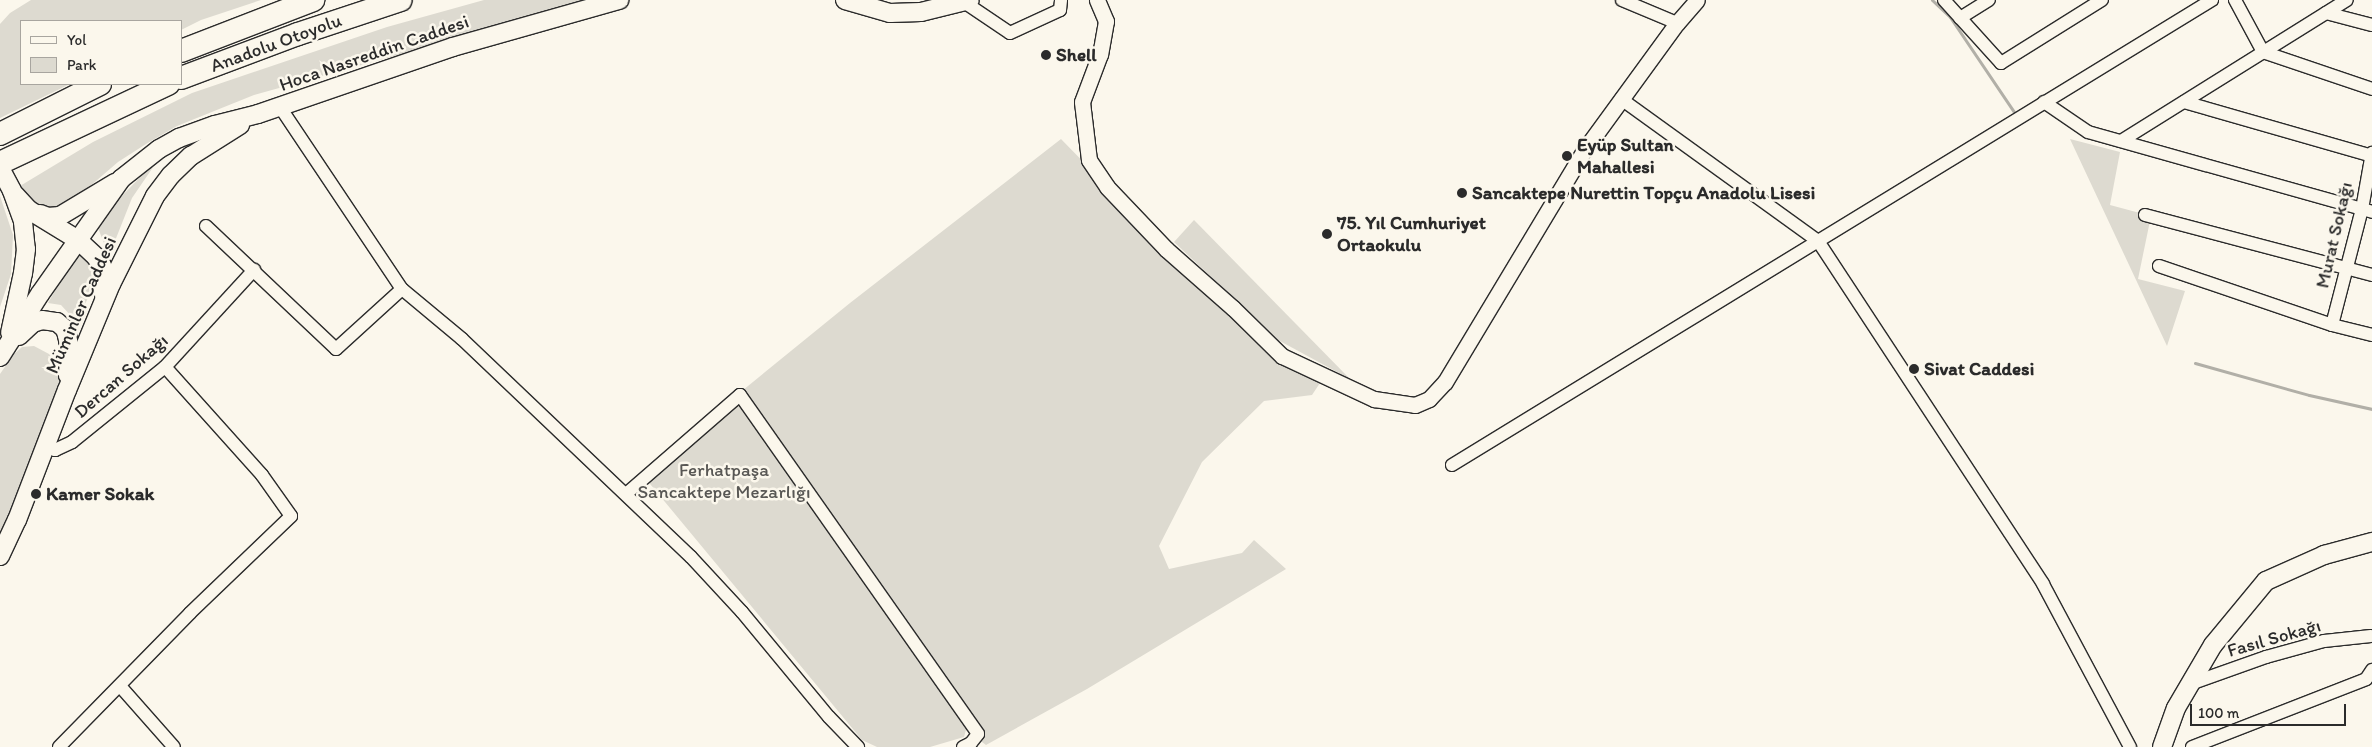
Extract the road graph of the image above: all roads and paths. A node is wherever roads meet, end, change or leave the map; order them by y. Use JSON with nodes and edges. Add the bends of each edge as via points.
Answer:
{"nodes":[{"id":1,"x":313,"y":0,"type":"edge"},
{"id":2,"x":401,"y":0,"type":"edge"},
{"id":3,"x":619,"y":0,"type":"edge"},
{"id":4,"x":845,"y":0,"type":"edge"},
{"id":5,"x":1061,"y":0,"type":"edge"},
{"id":6,"x":1097,"y":0,"type":"edge"},
{"id":7,"x":1622,"y":0,"type":"edge"},
{"id":8,"x":1696,"y":0,"type":"edge"},
{"id":9,"x":1944,"y":0,"type":"edge"},
{"id":10,"x":1989,"y":0,"type":"edge"},
{"id":11,"x":2102,"y":0,"type":"edge"},
{"id":12,"x":2212,"y":0,"type":"edge"},
{"id":13,"x":2235,"y":0,"type":"edge"},
{"id":14,"x":2347,"y":0,"type":"edge"},
{"id":15,"x":967,"y":1,"type":"edge"},
{"id":16,"x":2326,"y":13,"type":"junction"},
{"id":17,"x":1960,"y":18,"type":"junction"},
{"id":18,"x":1677,"y":23,"type":"junction"},
{"id":19,"x":2372,"y":25,"type":"edge"},
{"id":20,"x":182,"y":51,"type":"edge"},
{"id":21,"x":2263,"y":52,"type":"junction"},
{"id":22,"x":182,"y":78,"type":"edge"},
{"id":23,"x":98,"y":85,"type":"edge"},
{"id":24,"x":166,"y":85,"type":"edge"},
{"id":25,"x":2372,"y":89,"type":"edge"},
{"id":26,"x":1621,"y":99,"type":"junction"},
{"id":27,"x":2044,"y":102,"type":"junction"},
{"id":28,"x":2184,"y":102,"type":"junction"},
{"id":29,"x":280,"y":107,"type":"junction"},
{"id":30,"x":258,"y":114,"type":"junction"},
{"id":31,"x":0,"y":134,"type":"edge"},
{"id":32,"x":2121,"y":141,"type":"junction"},
{"id":33,"x":25,"y":150,"type":"junction"},
{"id":34,"x":2372,"y":155,"type":"edge"},
{"id":35,"x":0,"y":163,"type":"edge"},
{"id":36,"x":0,"y":168,"type":"edge"},
{"id":37,"x":121,"y":179,"type":"junction"},
{"id":38,"x":12,"y":191,"type":"junction"},
{"id":39,"x":29,"y":210,"type":"junction"},
{"id":40,"x":2367,"y":211,"type":"edge"},
{"id":41,"x":2145,"y":215,"type":"dead end"},
{"id":42,"x":206,"y":226,"type":"dead end"},
{"id":43,"x":78,"y":240,"type":"junction"},
{"id":44,"x":1818,"y":241,"type":"junction"},
{"id":45,"x":2159,"y":266,"type":"dead end"},
{"id":46,"x":2346,"y":269,"type":"junction"},
{"id":47,"x":254,"y":270,"type":"junction"},
{"id":48,"x":2372,"y":275,"type":"edge"},
{"id":49,"x":402,"y":289,"type":"junction"},
{"id":50,"x":104,"y":301,"type":"junction"},
{"id":51,"x":2332,"y":325,"type":"junction"},
{"id":52,"x":2372,"y":335,"type":"edge"},
{"id":53,"x":3,"y":353,"type":"edge"},
{"id":54,"x":165,"y":367,"type":"junction"},
{"id":55,"x":67,"y":390,"type":"junction"},
{"id":56,"x":44,"y":446,"type":"junction"},
{"id":57,"x":1452,"y":464,"type":"dead end"},
{"id":58,"x":626,"y":494,"type":"junction"},
{"id":59,"x":2372,"y":542,"type":"edge"},
{"id":60,"x":0,"y":556,"type":"edge"},
{"id":61,"x":2372,"y":636,"type":"edge"},
{"id":62,"x":2372,"y":670,"type":"edge"},
{"id":63,"x":2190,"y":684,"type":"junction"},
{"id":64,"x":120,"y":686,"type":"junction"},
{"id":65,"x":59,"y":747,"type":"edge"},
{"id":66,"x":174,"y":747,"type":"edge"},
{"id":67,"x":858,"y":747,"type":"edge"},
{"id":68,"x":963,"y":747,"type":"edge"},
{"id":69,"x":2130,"y":747,"type":"edge"},
{"id":70,"x":2162,"y":747,"type":"edge"},
{"id":71,"x":2192,"y":747,"type":"edge"}],
"edges":[{"from":1,"to":20,"type":"highway","name":"Anadolu Otoyolu"},
{"from":2,"to":22,"type":"highway","name":"Anadolu Otoyolu"},
{"from":3,"to":29,"type":"main road","name":"Hoca Nasreddin Caddesi","via":[[453,47]]},
{"from":4,"to":15,"type":"main road","via":[[890,13],[921,12]]},
{"from":5,"to":15,"type":"street","via":[[1060,10],[1010,33]]},
{"from":6,"to":26,"type":"street","via":[[1106,22],[1100,54],[1082,102],[1089,160],[1107,187],[1166,249],[1282,356],[1374,399],[1415,405],[1439,390],[1565,181]]},
{"from":7,"to":18,"type":"street"},
{"from":8,"to":18,"type":"street"},
{"from":9,"to":17,"type":"street"},
{"from":10,"to":17,"type":"street"},
{"from":11,"to":17,"type":"street","via":[[2001,63]]},
{"from":12,"to":27,"type":"street"},
{"from":13,"to":21,"type":"street"},
{"from":14,"to":16,"type":"street"},
{"from":16,"to":19,"type":"street"},
{"from":16,"to":21,"type":"street"},
{"from":18,"to":26,"type":"street"},
{"from":21,"to":25,"type":"street"},
{"from":21,"to":28,"type":"street"},
{"from":23,"to":31,"type":"highway"},
{"from":24,"to":33,"type":"highway"},
{"from":26,"to":44,"type":"street"},
{"from":27,"to":32,"type":"street","via":[[2088,132]]},
{"from":27,"to":44,"type":"street"},
{"from":28,"to":32,"type":"street"},
{"from":28,"to":34,"type":"street"},
{"from":29,"to":30,"type":"main road","name":"Hoca Nasreddin Caddesi"},
{"from":29,"to":49,"type":"street"},
{"from":30,"to":37,"type":"main road","via":[[215,124],[179,138],[159,149]]},
{"from":30,"to":50,"type":"main road","name":"Müminler Caddesi","via":[[191,156],[171,175],[139,225]]},
{"from":32,"to":40,"type":"street"},
{"from":33,"to":35,"type":"highway"},
{"from":33,"to":36,"type":"highway"},
{"from":34,"to":40,"type":"street","name":"Murat Sokağı"},
{"from":36,"to":38,"type":"main road"},
{"from":37,"to":39,"type":"main road","via":[[60,216],[48,217]]},
{"from":37,"to":43,"type":"main road"},
{"from":38,"to":39,"type":"main road"},
{"from":38,"to":53,"type":"main road","via":[[23,222],[26,249]]},
{"from":39,"to":43,"type":"main road"},
{"from":40,"to":46,"type":"street","name":"Murat Sokağı"},
{"from":41,"to":46,"type":"street"},
{"from":42,"to":47,"type":"street"},
{"from":43,"to":50,"type":"main road","via":[[102,266]]},
{"from":43,"to":53,"type":"main road"},
{"from":44,"to":57,"type":"street"},
{"from":44,"to":69,"type":"street","via":[[2043,584]]},
{"from":45,"to":51,"type":"street"},
{"from":46,"to":48,"type":"street"},
{"from":46,"to":51,"type":"street","name":"Murat Sokağı"},
{"from":47,"to":49,"type":"street","via":[[336,350]]},
{"from":47,"to":54,"type":"street","name":"Dercan Sokağı"},
{"from":49,"to":58,"type":"street","via":[[462,339]]},
{"from":50,"to":55,"type":"main road","name":"Müminler Caddesi"},
{"from":51,"to":52,"type":"street"},
{"from":53,"to":55,"type":"main road","via":[[33,323],[42,320],[57,322],[65,329],[70,350]]},
{"from":54,"to":56,"type":"street","name":"Dercan Sokağı","via":[[72,442],[55,450]]},
{"from":54,"to":64,"type":"street","via":[[262,475],[290,516]]},
{"from":55,"to":56,"type":"main road","name":"Müminler Caddesi"},
{"from":56,"to":60,"type":"main road","name":"Müminler Caddesi"},
{"from":58,"to":67,"type":"street","via":[[691,557]]},
{"from":58,"to":68,"type":"street","via":[[740,395],[978,734]]},
{"from":59,"to":63,"type":"main road","via":[[2324,555],[2266,581],[2213,645]]},
{"from":61,"to":63,"type":"street","name":"Fasıl Sokağı","via":[[2324,641]]},
{"from":62,"to":71,"type":"street","via":[[2366,680]]},
{"from":63,"to":70,"type":"main road","via":[[2176,708]]},
{"from":64,"to":65,"type":"street"},
{"from":64,"to":66,"type":"street"}]}
